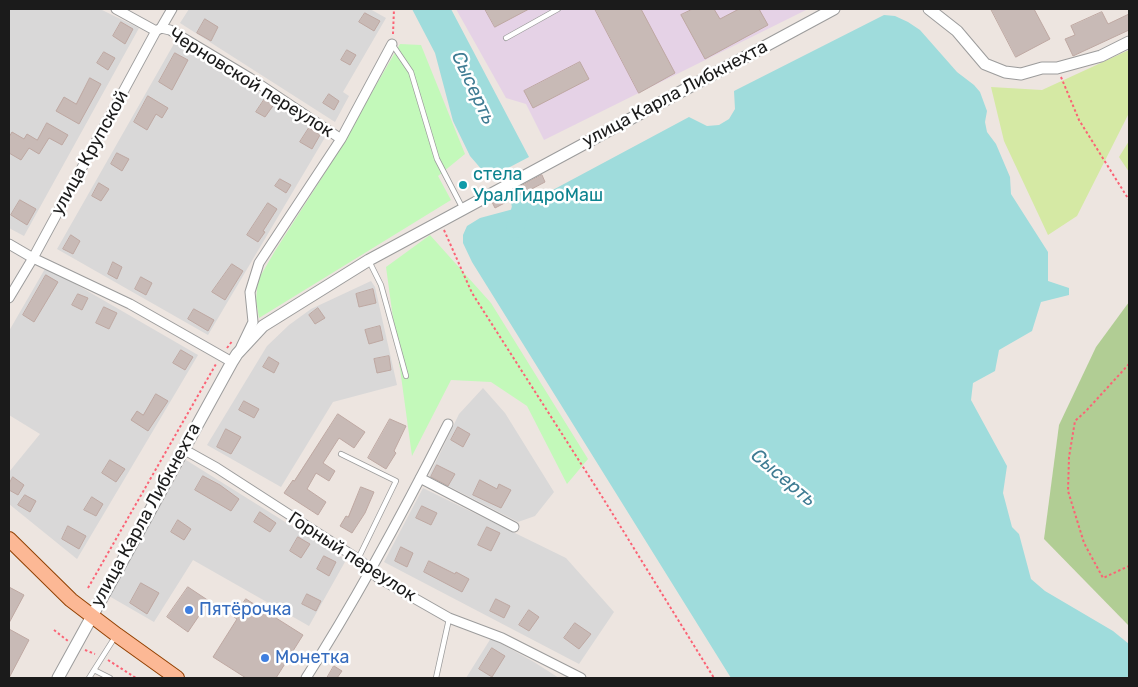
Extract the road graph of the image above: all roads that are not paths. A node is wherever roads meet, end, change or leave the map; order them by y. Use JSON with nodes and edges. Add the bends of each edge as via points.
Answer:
{"nodes":[{"id":1,"x":116,"y":9,"type":"edge"},
{"id":2,"x":172,"y":9,"type":"edge"},
{"id":3,"x":558,"y":9,"type":"edge"},
{"id":4,"x":834,"y":9,"type":"edge"},
{"id":5,"x":929,"y":9,"type":"edge"},
{"id":6,"x":159,"y":30,"type":"junction"},
{"id":7,"x":506,"y":38,"type":"dead end"},
{"id":8,"x":1129,"y":42,"type":"edge"},
{"id":9,"x":392,"y":44,"type":"joint"},
{"id":10,"x":341,"y":139,"type":"junction"},
{"id":11,"x":463,"y":209,"type":"junction"},
{"id":12,"x":9,"y":244,"type":"edge"},
{"id":13,"x":34,"y":258,"type":"junction"},
{"id":14,"x":369,"y":260,"type":"junction"},
{"id":15,"x":9,"y":298,"type":"edge"},
{"id":16,"x":235,"y":358,"type":"junction"},
{"id":17,"x":406,"y":376,"type":"dead end"},
{"id":18,"x":448,"y":424,"type":"dead end"},
{"id":19,"x":183,"y":449,"type":"junction"},
{"id":20,"x":341,"y":454,"type":"dead end"},
{"id":21,"x":420,"y":478,"type":"junction"},
{"id":22,"x":514,"y":527,"type":"dead end"},
{"id":23,"x":11,"y":544,"type":"edge"},
{"id":24,"x":358,"y":559,"type":"junction"},
{"id":25,"x":371,"y":569,"type":"junction"},
{"id":26,"x":91,"y":615,"type":"junction"},
{"id":27,"x":449,"y":618,"type":"junction"},
{"id":28,"x":117,"y":636,"type":"junction"},
{"id":29,"x":94,"y":670,"type":"junction"},
{"id":30,"x":58,"y":678,"type":"edge"},
{"id":31,"x":90,"y":678,"type":"edge"},
{"id":32,"x":110,"y":678,"type":"edge"},
{"id":33,"x":177,"y":678,"type":"edge"},
{"id":34,"x":306,"y":678,"type":"edge"},
{"id":35,"x":436,"y":678,"type":"edge"},
{"id":36,"x":581,"y":678,"type":"edge"}],
"edges":[{"from":1,"to":6,"type":"street","name":"Черновской переулок"},
{"from":2,"to":6,"type":"street","name":"улица Крупской"},
{"from":3,"to":7,"type":"lane"},
{"from":4,"to":11,"type":"street","name":"улица Карла Либкнехта"},
{"from":5,"to":8,"type":"street","via":[[957,31],[985,64],[1005,72],[1021,74],[1042,68],[1058,68],[1101,56]]},
{"from":6,"to":10,"type":"street","name":"Черновской переулок","via":[[170,30],[250,78]]},
{"from":6,"to":13,"type":"street","name":"улица Крупской"},
{"from":9,"to":10,"type":"street","name":"улица Карла Либкнехта"},
{"from":9,"to":11,"type":"lane","via":[[411,72],[437,159]]},
{"from":10,"to":16,"type":"street","name":"улица Карла Либкнехта","via":[[259,263],[250,292],[253,322]]},
{"from":11,"to":14,"type":"street","name":"улица Карла Либкнехта"},
{"from":12,"to":13,"type":"street"},
{"from":13,"to":15,"type":"street","name":"улица Крупской"},
{"from":13,"to":16,"type":"street","via":[[130,304],[221,356]]},
{"from":14,"to":16,"type":"street","name":"улица Карла Либкнехта","via":[[263,326]]},
{"from":14,"to":17,"type":"lane","via":[[381,285]]},
{"from":16,"to":19,"type":"street","name":"улица Карла Либкнехта"},
{"from":18,"to":21,"type":"street"},
{"from":19,"to":24,"type":"street","name":"Горный переулок"},
{"from":19,"to":26,"type":"street","name":"улица Карла Либкнехта"},
{"from":20,"to":24,"type":"lane","via":[[396,481]]},
{"from":21,"to":22,"type":"street"},
{"from":21,"to":25,"type":"street"},
{"from":23,"to":26,"type":"main road"},
{"from":24,"to":25,"type":"street","name":"Горный переулок"},
{"from":25,"to":27,"type":"street","name":"Горный переулок","via":[[377,577]]},
{"from":25,"to":34,"type":"street"},
{"from":26,"to":28,"type":"main road"},
{"from":26,"to":30,"type":"street","name":"улица Карла Либкнехта"},
{"from":27,"to":35,"type":"lane"},
{"from":27,"to":36,"type":"street","name":"Горный переулок","via":[[502,638]]},
{"from":28,"to":29,"type":"lane"},
{"from":28,"to":33,"type":"main road"},
{"from":29,"to":31,"type":"lane"},
{"from":29,"to":32,"type":"lane"}]}
